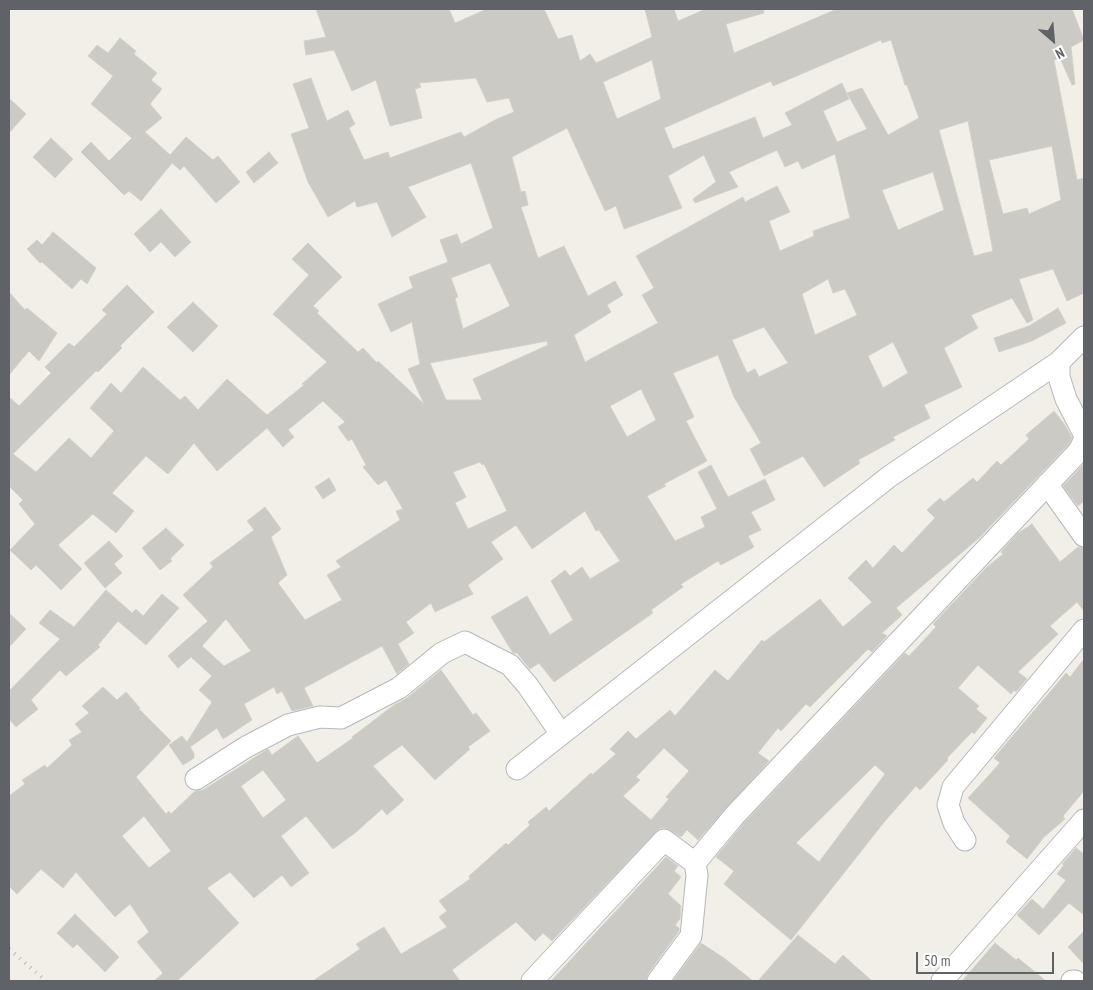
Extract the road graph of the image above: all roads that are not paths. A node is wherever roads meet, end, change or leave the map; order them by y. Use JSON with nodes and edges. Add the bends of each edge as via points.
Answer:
{"nodes":[{"id":1,"x":1084,"y":337,"type":"edge"},
{"id":2,"x":1059,"y":362,"type":"junction"},
{"id":3,"x":1084,"y":434,"type":"edge"},
{"id":4,"x":1084,"y":441,"type":"edge"},
{"id":5,"x":1047,"y":484,"type":"junction"},
{"id":6,"x":1084,"y":536,"type":"edge"},
{"id":7,"x":1084,"y":630,"type":"edge"},
{"id":8,"x":562,"y":734,"type":"junction"},
{"id":9,"x":517,"y":769,"type":"dead end"},
{"id":10,"x":196,"y":780,"type":"dead end"},
{"id":11,"x":1084,"y":820,"type":"edge"},
{"id":12,"x":965,"y":840,"type":"dead end"},
{"id":13,"x":695,"y":863,"type":"junction"},
{"id":14,"x":532,"y":981,"type":"edge"},
{"id":15,"x":658,"y":981,"type":"edge"},
{"id":16,"x":942,"y":981,"type":"edge"}],
"edges":[{"from":1,"to":2,"type":"street"},
{"from":2,"to":3,"type":"street","via":[[1059,377],[1066,399]]},
{"from":2,"to":8,"type":"street","via":[[890,476]]},
{"from":4,"to":5,"type":"street","via":[[1079,451]]},
{"from":5,"to":6,"type":"street"},
{"from":5,"to":13,"type":"street","via":[[735,815]]},
{"from":7,"to":12,"type":"street","via":[[953,787],[948,805]]},
{"from":8,"to":9,"type":"street"},
{"from":8,"to":10,"type":"street","via":[[510,665],[465,642],[442,653],[399,688],[341,718],[320,717],[288,725],[246,747]]},
{"from":11,"to":16,"type":"street"},
{"from":13,"to":14,"type":"street","via":[[664,840]]},
{"from":13,"to":15,"type":"street","via":[[697,875],[691,936]]}]}
